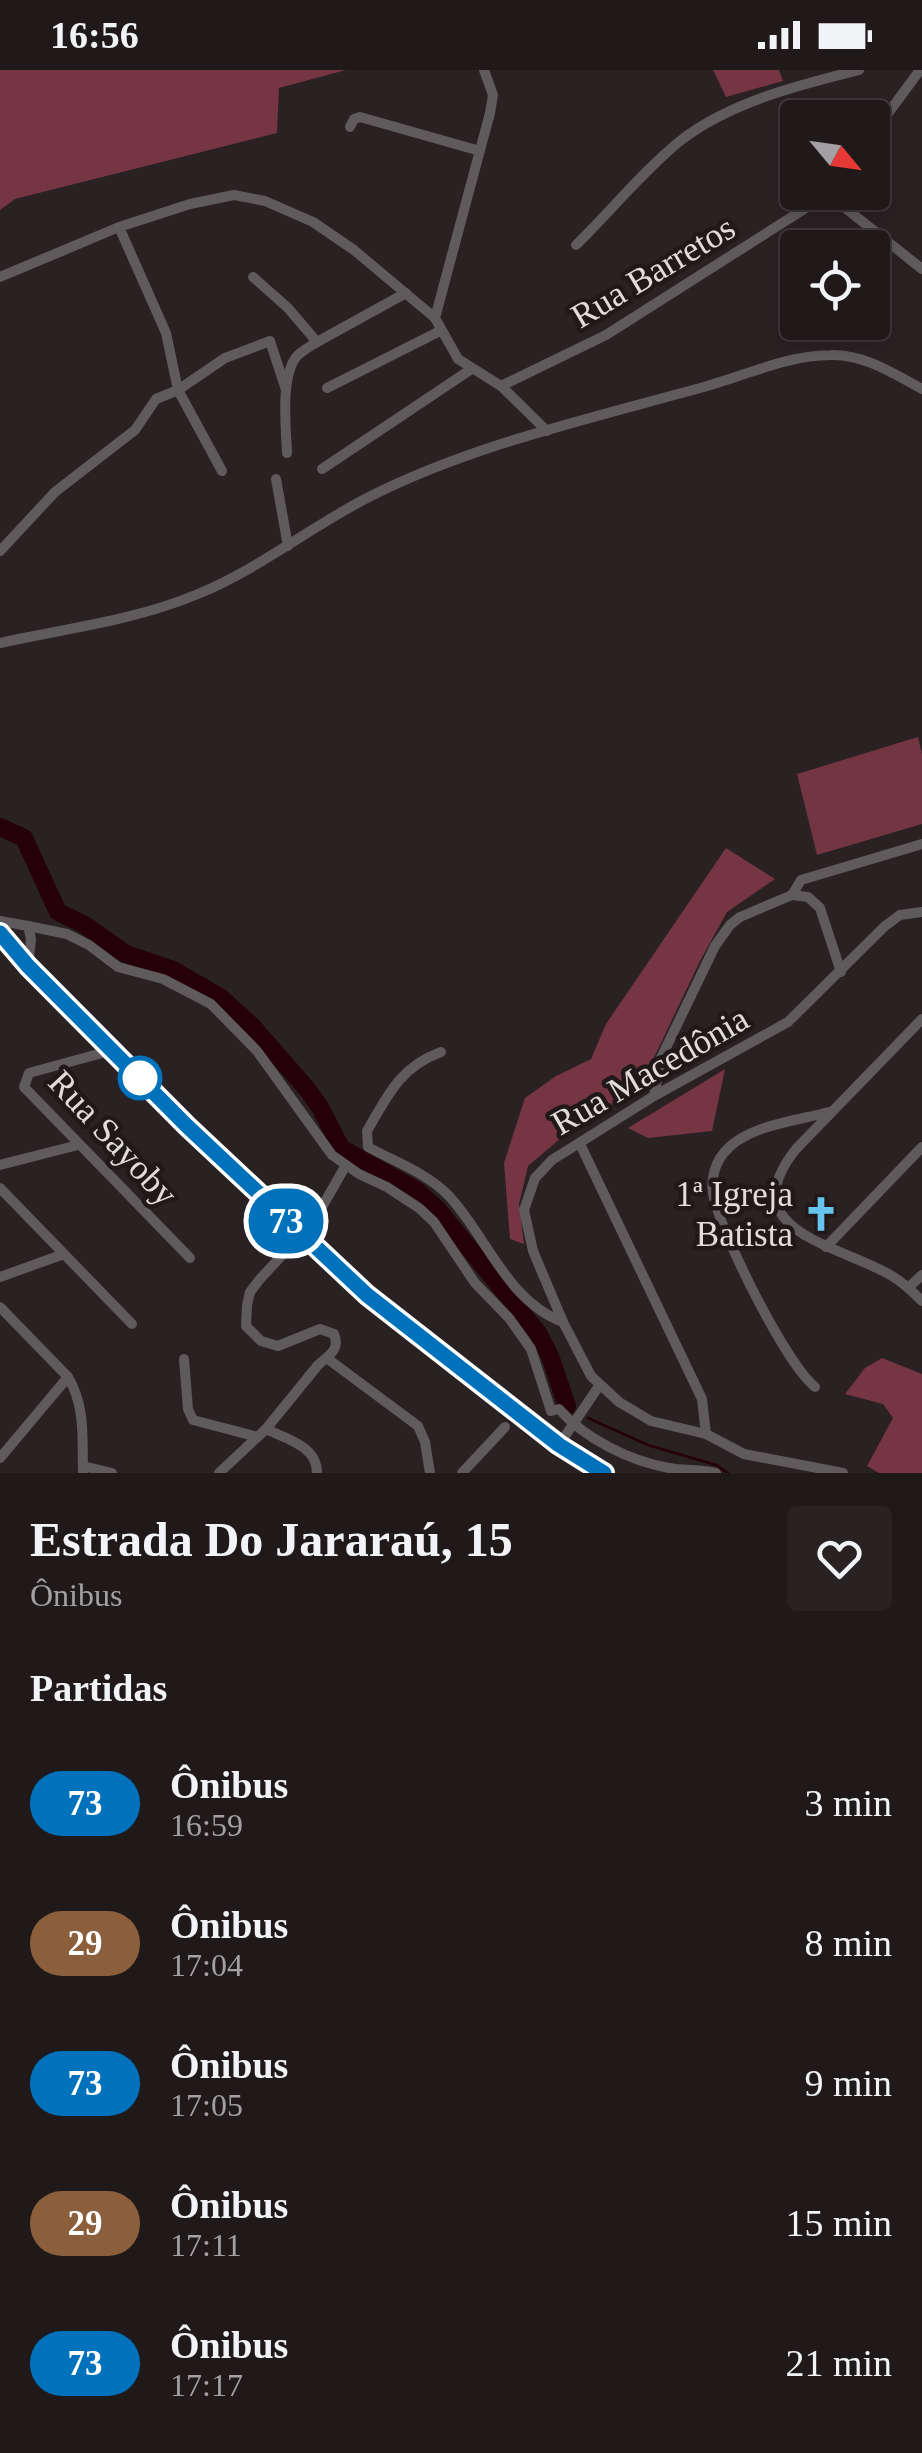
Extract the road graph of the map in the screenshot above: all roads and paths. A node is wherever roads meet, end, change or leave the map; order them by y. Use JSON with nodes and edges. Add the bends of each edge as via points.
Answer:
{"nodes":[{"id":1,"x":484,"y":70,"type":"edge"},
{"id":2,"x":859,"y":70,"type":"edge"},
{"id":3,"x":919,"y":72,"type":"edge"},
{"id":4,"x":890,"y":111,"type":"edge"},
{"id":5,"x":350,"y":126,"type":"dead end"},
{"id":6,"x":480,"y":152,"type":"junction"},
{"id":7,"x":805,"y":210,"type":"edge"},
{"id":8,"x":850,"y":210,"type":"edge"},
{"id":9,"x":119,"y":227,"type":"junction"},
{"id":10,"x":576,"y":245,"type":"dead end"},
{"id":11,"x":922,"y":269,"type":"edge"},
{"id":12,"x":0,"y":277,"type":"edge"},
{"id":13,"x":253,"y":277,"type":"dead end"},
{"id":14,"x":406,"y":293,"type":"junction"},
{"id":15,"x":435,"y":318,"type":"junction"},
{"id":16,"x":440,"y":331,"type":"junction"},
{"id":17,"x":317,"y":342,"type":"junction"},
{"id":18,"x":470,"y":370,"type":"junction"},
{"id":19,"x":501,"y":386,"type":"junction"},
{"id":20,"x":327,"y":388,"type":"dead end"},
{"id":21,"x":922,"y":389,"type":"edge"},
{"id":22,"x":178,"y":390,"type":"junction"},
{"id":23,"x":286,"y":390,"type":"junction"},
{"id":24,"x":547,"y":431,"type":"junction"},
{"id":25,"x":286,"y":453,"type":"dead end"},
{"id":26,"x":322,"y":468,"type":"dead end"},
{"id":27,"x":222,"y":471,"type":"dead end"},
{"id":28,"x":276,"y":480,"type":"dead end"},
{"id":29,"x":288,"y":546,"type":"junction"},
{"id":30,"x":0,"y":551,"type":"edge"},
{"id":31,"x":0,"y":643,"type":"edge"},
{"id":32,"x":922,"y":844,"type":"edge"},
{"id":33,"x":792,"y":895,"type":"junction"},
{"id":34,"x":922,"y":912,"type":"edge"},
{"id":35,"x":0,"y":920,"type":"edge"},
{"id":36,"x":28,"y":926,"type":"junction"},
{"id":37,"x":0,"y":933,"type":"edge"},
{"id":38,"x":28,"y":966,"type":"junction"},
{"id":39,"x":841,"y":972,"type":"junction"},
{"id":40,"x":922,"y":1019,"type":"edge"},
{"id":41,"x":113,"y":1050,"type":"junction"},
{"id":42,"x":442,"y":1052,"type":"dead end"},
{"id":43,"x":654,"y":1096,"type":"junction"},
{"id":44,"x":830,"y":1112,"type":"junction"},
{"id":45,"x":784,"y":1125,"type":"junction"},
{"id":46,"x":580,"y":1144,"type":"junction"},
{"id":47,"x":78,"y":1145,"type":"junction"},
{"id":48,"x":922,"y":1147,"type":"edge"},
{"id":49,"x":796,"y":1150,"type":"junction"},
{"id":50,"x":0,"y":1165,"type":"edge"},
{"id":51,"x":346,"y":1165,"type":"junction"},
{"id":52,"x":0,"y":1188,"type":"edge"},
{"id":53,"x":302,"y":1236,"type":"junction"},
{"id":54,"x":826,"y":1247,"type":"junction"},
{"id":55,"x":64,"y":1254,"type":"junction"},
{"id":56,"x":190,"y":1258,"type":"dead end"},
{"id":57,"x":922,"y":1275,"type":"edge"},
{"id":58,"x":0,"y":1277,"type":"edge"},
{"id":59,"x":909,"y":1288,"type":"junction"},
{"id":60,"x":922,"y":1301,"type":"edge"},
{"id":61,"x":0,"y":1307,"type":"edge"},
{"id":62,"x":563,"y":1322,"type":"junction"},
{"id":63,"x":132,"y":1324,"type":"dead end"},
{"id":64,"x":184,"y":1359,"type":"dead end"},
{"id":65,"x":328,"y":1359,"type":"junction"},
{"id":66,"x":68,"y":1376,"type":"junction"},
{"id":67,"x":599,"y":1386,"type":"junction"},
{"id":68,"x":815,"y":1387,"type":"dead end"},
{"id":69,"x":574,"y":1421,"type":"junction"},
{"id":70,"x":506,"y":1427,"type":"dead end"},
{"id":71,"x":262,"y":1433,"type":"junction"},
{"id":72,"x":706,"y":1434,"type":"junction"},
{"id":73,"x":559,"y":1445,"type":"junction"},
{"id":74,"x":0,"y":1458,"type":"edge"},
{"id":75,"x":83,"y":1470,"type":"edge"},
{"id":76,"x":112,"y":1473,"type":"edge"},
{"id":77,"x":219,"y":1473,"type":"edge"},
{"id":78,"x":316,"y":1473,"type":"edge"},
{"id":79,"x":430,"y":1473,"type":"edge"},
{"id":80,"x":462,"y":1473,"type":"edge"},
{"id":81,"x":604,"y":1473,"type":"edge"},
{"id":82,"x":716,"y":1473,"type":"edge"},
{"id":83,"x":843,"y":1473,"type":"edge"}],
"edges":[{"from":1,"to":6,"type":"street","via":[[493,96]]},
{"from":2,"to":10,"type":"street","via":[[710,120],[648,170]]},
{"from":3,"to":4,"type":"street"},
{"from":5,"to":6,"type":"street","via":[[360,118]]},
{"from":6,"to":15,"type":"street"},
{"from":7,"to":19,"type":"street","name":"Rua Barretos","via":[[606,336]]},
{"from":8,"to":11,"type":"street","name":"Rua Barretos"},
{"from":9,"to":12,"type":"street"},
{"from":9,"to":14,"type":"street","via":[[224,195],[265,201],[313,222]]},
{"from":9,"to":22,"type":"street","via":[[166,333]]},
{"from":13,"to":17,"type":"street"},
{"from":14,"to":15,"type":"street"},
{"from":14,"to":17,"type":"street"},
{"from":15,"to":16,"type":"street"},
{"from":16,"to":18,"type":"street"},
{"from":16,"to":20,"type":"street"},
{"from":17,"to":23,"type":"street","via":[[294,360]]},
{"from":18,"to":19,"type":"street"},
{"from":18,"to":26,"type":"street"},
{"from":19,"to":24,"type":"street"},
{"from":21,"to":24,"type":"street","via":[[881,367],[832,354]]},
{"from":22,"to":23,"type":"street","via":[[265,340],[273,343]]},
{"from":22,"to":27,"type":"street"},
{"from":22,"to":30,"type":"street","via":[[156,399],[135,430],[55,492]]},
{"from":23,"to":25,"type":"street"},
{"from":24,"to":29,"type":"street","via":[[404,480]]},
{"from":28,"to":29,"type":"street"},
{"from":29,"to":31,"type":"street","via":[[197,595],[88,628]]},
{"from":32,"to":33,"type":"street","via":[[801,880]]},
{"from":33,"to":39,"type":"street","via":[[820,908]]},
{"from":33,"to":43,"type":"street","via":[[740,917],[722,934],[661,1058]]},
{"from":34,"to":39,"type":"street","name":"Rua Macedônia","via":[[885,926]]},
{"from":35,"to":36,"type":"street"},
{"from":36,"to":38,"type":"street"},
{"from":36,"to":51,"type":"street","via":[[67,934],[118,967],[163,979],[211,1004],[257,1051]]},
{"from":37,"to":38,"type":"street"},
{"from":38,"to":41,"type":"street"},
{"from":39,"to":43,"type":"street","name":"Rua Macedônia","via":[[788,1022]]},
{"from":40,"to":44,"type":"street"},
{"from":41,"to":47,"type":"street","name":"Rua Sayoby","via":[[29,1073],[23,1083]]},
{"from":41,"to":53,"type":"street"},
{"from":42,"to":62,"type":"street","via":[[404,1072],[365,1142],[437,1185],[530,1302]]},
{"from":43,"to":46,"type":"street","name":"Rua Macedônia"},
{"from":44,"to":45,"type":"street"},
{"from":44,"to":49,"type":"street"},
{"from":45,"to":49,"type":"street"},
{"from":45,"to":68,"type":"street","via":[[742,1137],[725,1151],[714,1173],[714,1197],[764,1310],[801,1376]]},
{"from":46,"to":62,"type":"street","name":"Rua Macedônia","via":[[542,1168],[524,1210]]},
{"from":46,"to":72,"type":"street","via":[[702,1399]]},
{"from":47,"to":50,"type":"street"},
{"from":47,"to":56,"type":"street","name":"Rua Sayoby"},
{"from":48,"to":54,"type":"street"},
{"from":49,"to":54,"type":"street","via":[[779,1170],[778,1210],[797,1231]]},
{"from":51,"to":53,"type":"street"},
{"from":51,"to":69,"type":"street","via":[[434,1222],[475,1284],[531,1348],[551,1411],[559,1409]]},
{"from":52,"to":55,"type":"street"},
{"from":53,"to":65,"type":"street","via":[[250,1292],[246,1326],[278,1346],[329,1330],[336,1338]]},
{"from":53,"to":73,"type":"street","via":[[391,1315]]},
{"from":54,"to":59,"type":"street"},
{"from":55,"to":58,"type":"street"},
{"from":55,"to":63,"type":"street"},
{"from":57,"to":59,"type":"street"},
{"from":59,"to":60,"type":"street"},
{"from":61,"to":66,"type":"street"},
{"from":62,"to":67,"type":"street","name":"Rua Macedônia"},
{"from":64,"to":71,"type":"street","via":[[193,1420]]},
{"from":65,"to":71,"type":"street"},
{"from":65,"to":79,"type":"street","via":[[413,1421]]},
{"from":66,"to":74,"type":"street"},
{"from":66,"to":75,"type":"street","via":[[80,1405]]},
{"from":67,"to":69,"type":"street"},
{"from":67,"to":72,"type":"street","name":"Rua Macedônia","via":[[650,1422]]},
{"from":69,"to":73,"type":"street"},
{"from":69,"to":82,"type":"street","via":[[600,1443],[639,1460]]},
{"from":70,"to":80,"type":"street"},
{"from":71,"to":77,"type":"street"},
{"from":71,"to":78,"type":"street","via":[[306,1449]]},
{"from":72,"to":83,"type":"street","name":"Rua Macedônia","via":[[744,1454]]},
{"from":73,"to":81,"type":"street"},
{"from":75,"to":76,"type":"street"}]}
